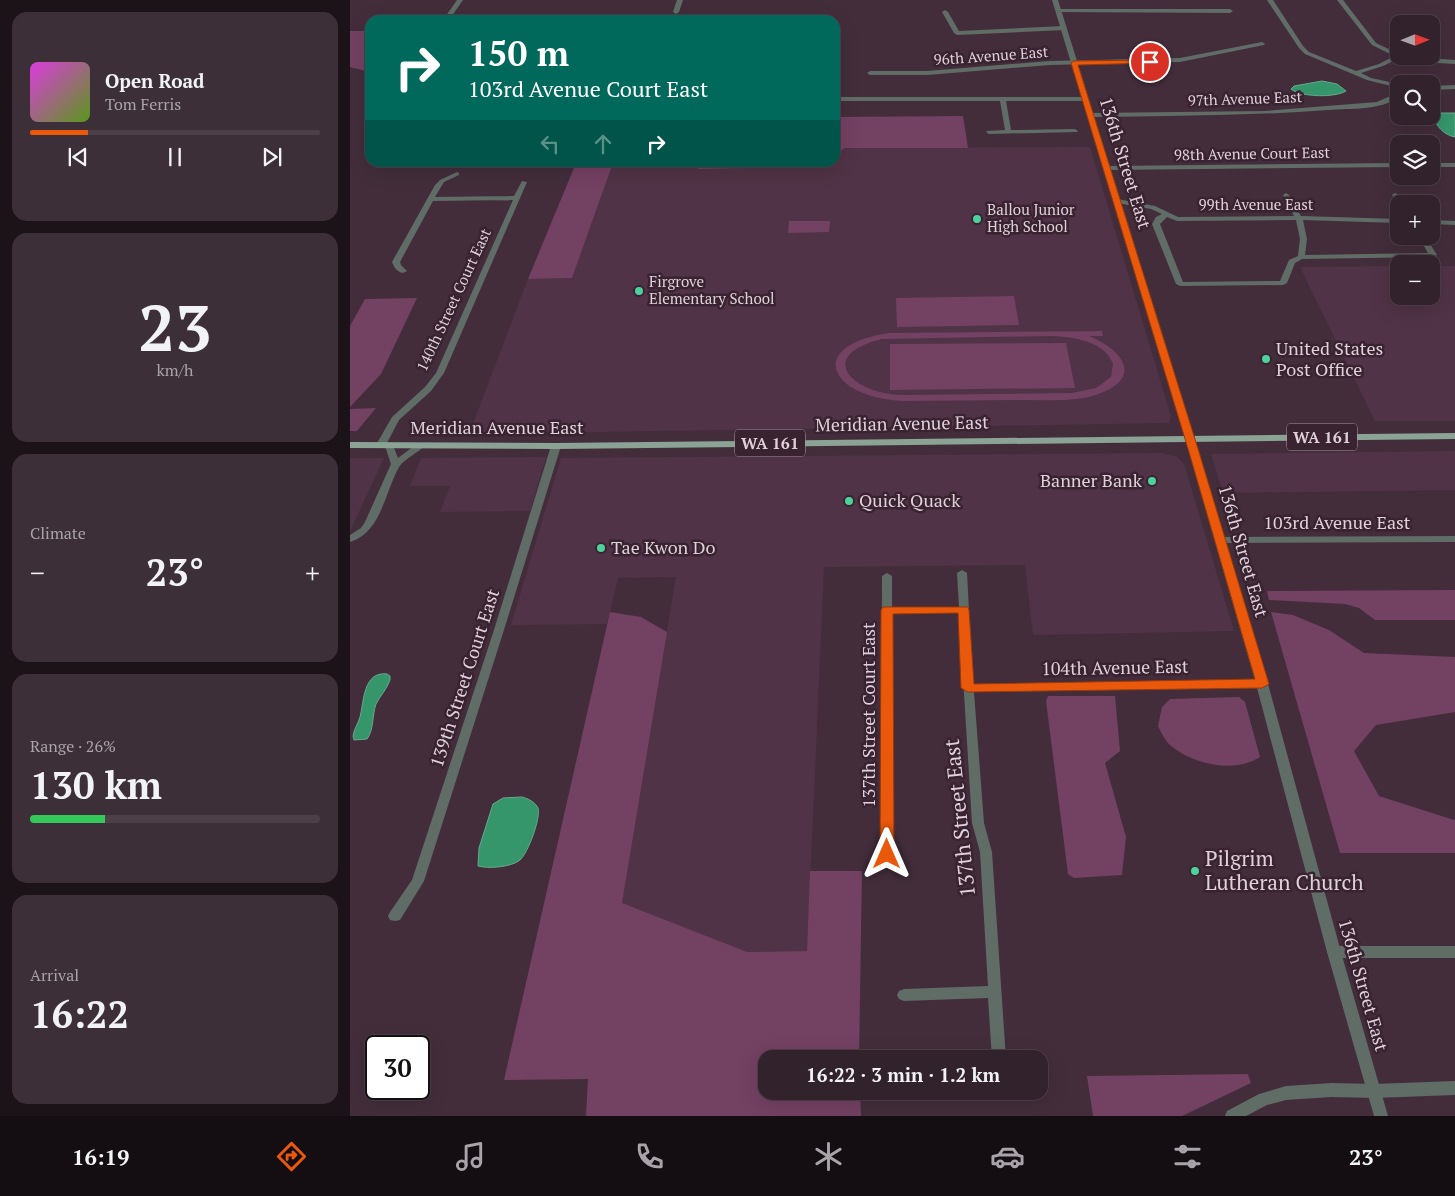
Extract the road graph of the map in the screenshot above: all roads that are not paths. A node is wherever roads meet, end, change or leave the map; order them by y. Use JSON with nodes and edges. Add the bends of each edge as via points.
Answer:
{"nodes":[{"id":1,"x":460,"y":0,"type":"edge"},
{"id":2,"x":680,"y":0,"type":"edge"},
{"id":3,"x":1055,"y":0,"type":"edge"},
{"id":4,"x":1270,"y":0,"type":"edge"},
{"id":5,"x":1340,"y":0,"type":"edge"},
{"id":6,"x":1059,"y":11,"type":"junction"},
{"id":7,"x":1230,"y":11,"type":"dead end"},
{"id":8,"x":676,"y":12,"type":"dead end"},
{"id":9,"x":945,"y":12,"type":"dead end"},
{"id":10,"x":450,"y":15,"type":"edge"},
{"id":11,"x":1064,"y":28,"type":"junction"},
{"id":12,"x":1262,"y":44,"type":"dead end"},
{"id":13,"x":1390,"y":52,"type":"edge"},
{"id":14,"x":1390,"y":60,"type":"edge"},
{"id":15,"x":1440,"y":61,"type":"edge"},
{"id":16,"x":1455,"y":62,"type":"edge"},
{"id":17,"x":1074,"y":63,"type":"junction"},
{"id":18,"x":870,"y":73,"type":"dead end"},
{"id":19,"x":1356,"y":73,"type":"junction"},
{"id":20,"x":1390,"y":84,"type":"edge"},
{"id":21,"x":1455,"y":87,"type":"edge"},
{"id":22,"x":1440,"y":88,"type":"edge"},
{"id":23,"x":840,"y":99,"type":"edge"},
{"id":24,"x":1003,"y":99,"type":"junction"},
{"id":25,"x":1085,"y":99,"type":"junction"},
{"id":26,"x":1390,"y":100,"type":"edge"},
{"id":27,"x":1090,"y":115,"type":"junction"},
{"id":28,"x":1074,"y":131,"type":"dead end"},
{"id":29,"x":989,"y":132,"type":"dead end"},
{"id":30,"x":1008,"y":132,"type":"junction"},
{"id":31,"x":1390,"y":165,"type":"edge"},
{"id":32,"x":1440,"y":165,"type":"edge"},
{"id":33,"x":1455,"y":165,"type":"edge"},
{"id":34,"x":1106,"y":168,"type":"junction"},
{"id":35,"x":457,"y":174,"type":"dead end"},
{"id":36,"x":524,"y":182,"type":"dead end"},
{"id":37,"x":1286,"y":194,"type":"dead end"},
{"id":38,"x":517,"y":198,"type":"junction"},
{"id":39,"x":431,"y":199,"type":"junction"},
{"id":40,"x":1117,"y":202,"type":"junction"},
{"id":41,"x":1167,"y":214,"type":"junction"},
{"id":42,"x":1299,"y":218,"type":"junction"},
{"id":43,"x":1390,"y":221,"type":"edge"},
{"id":44,"x":1440,"y":222,"type":"edge"},
{"id":45,"x":1455,"y":223,"type":"edge"},
{"id":46,"x":1427,"y":245,"type":"edge"},
{"id":47,"x":1301,"y":257,"type":"junction"},
{"id":48,"x":403,"y":271,"type":"dead end"},
{"id":49,"x":1455,"y":436,"type":"edge"},
{"id":50,"x":1189,"y":438,"type":"junction"},
{"id":51,"x":350,"y":445,"type":"edge"},
{"id":52,"x":385,"y":446,"type":"junction"},
{"id":53,"x":421,"y":446,"type":"junction"},
{"id":54,"x":556,"y":446,"type":"junction"},
{"id":55,"x":396,"y":464,"type":"junction"},
{"id":56,"x":1455,"y":539,"type":"edge"},
{"id":57,"x":350,"y":540,"type":"edge"},
{"id":58,"x":1220,"y":540,"type":"junction"},
{"id":59,"x":962,"y":574,"type":"dead end"},
{"id":60,"x":887,"y":576,"type":"dead end"},
{"id":61,"x":887,"y":610,"type":"junction"},
{"id":62,"x":964,"y":610,"type":"junction"},
{"id":63,"x":1262,"y":684,"type":"junction"},
{"id":64,"x":968,"y":688,"type":"junction"},
{"id":65,"x":887,"y":854,"type":"dead end"},
{"id":66,"x":395,"y":916,"type":"dead end"},
{"id":67,"x":1334,"y":952,"type":"junction"},
{"id":68,"x":1455,"y":952,"type":"edge"},
{"id":69,"x":994,"y":992,"type":"junction"},
{"id":70,"x":904,"y":995,"type":"dead end"},
{"id":71,"x":998,"y":1050,"type":"edge"},
{"id":72,"x":1455,"y":1088,"type":"edge"},
{"id":73,"x":1374,"y":1092,"type":"junction"},
{"id":74,"x":1232,"y":1116,"type":"edge"},
{"id":75,"x":1381,"y":1116,"type":"edge"}],
"edges":[{"from":1,"to":10,"type":"street"},
{"from":2,"to":8,"type":"street"},
{"from":3,"to":6,"type":"street","name":"136th Street East"},
{"from":4,"to":19,"type":"street","via":[[1307,53]]},
{"from":5,"to":13,"type":"street","via":[[1374,44]]},
{"from":6,"to":7,"type":"street"},
{"from":6,"to":11,"type":"street","name":"136th Street East"},
{"from":9,"to":11,"type":"street","via":[[957,32]]},
{"from":11,"to":17,"type":"street","name":"136th Street East"},
{"from":12,"to":17,"type":"street","name":"96th Avenue East","via":[[1180,60]]},
{"from":14,"to":19,"type":"street"},
{"from":15,"to":16,"type":"street"},
{"from":17,"to":18,"type":"street","name":"96th Avenue East","via":[[927,73]]},
{"from":17,"to":25,"type":"street","name":"136th Street East"},
{"from":19,"to":20,"type":"street"},
{"from":21,"to":22,"type":"street"},
{"from":23,"to":24,"type":"street"},
{"from":24,"to":25,"type":"street"},
{"from":24,"to":30,"type":"street"},
{"from":25,"to":27,"type":"street","name":"136th Street East"},
{"from":26,"to":27,"type":"street","name":"97th Avenue East","via":[[1365,106],[1267,113]]},
{"from":27,"to":34,"type":"street","name":"136th Street East"},
{"from":28,"to":30,"type":"street"},
{"from":29,"to":30,"type":"street"},
{"from":31,"to":34,"type":"street","name":"98th Avenue Court East"},
{"from":32,"to":33,"type":"street"},
{"from":34,"to":40,"type":"street","name":"136th Street East"},
{"from":35,"to":39,"type":"street","via":[[442,181]]},
{"from":36,"to":38,"type":"street","name":"140th Street Court East"},
{"from":37,"to":42,"type":"street"},
{"from":38,"to":39,"type":"street"},
{"from":38,"to":52,"type":"street","name":"140th Street Court East","via":[[440,373],[428,389],[395,419]]},
{"from":39,"to":48,"type":"street","via":[[396,262]]},
{"from":40,"to":41,"type":"street","name":"99th Avenue East","via":[[1145,204]]},
{"from":40,"to":50,"type":"street","name":"136th Street East"},
{"from":41,"to":42,"type":"street","name":"99th Avenue East","via":[[1177,219]]},
{"from":41,"to":47,"type":"street","via":[[1156,224],[1180,284],[1282,283],[1292,262]]},
{"from":42,"to":43,"type":"street","name":"99th Avenue East"},
{"from":42,"to":47,"type":"street","via":[[1305,235]]},
{"from":44,"to":45,"type":"street"},
{"from":46,"to":47,"type":"street","via":[[1433,255]]},
{"from":49,"to":50,"type":"main road","name":"Meridian Avenue East","number":"WA 161"},
{"from":50,"to":54,"type":"main road","name":"Meridian Avenue East","number":"WA 161"},
{"from":50,"to":58,"type":"street","name":"136th Street East"},
{"from":51,"to":52,"type":"main road","name":"Meridian Avenue East","number":"WA 161"},
{"from":52,"to":53,"type":"main road","name":"Meridian Avenue East","number":"WA 161"},
{"from":52,"to":55,"type":"street"},
{"from":53,"to":54,"type":"main road","name":"Meridian Avenue East","number":"WA 161"},
{"from":53,"to":55,"type":"street"},
{"from":54,"to":66,"type":"street","name":"139th Street Court East","via":[[418,881]]},
{"from":55,"to":57,"type":"street","via":[[370,522]]},
{"from":56,"to":58,"type":"street","name":"103rd Avenue East"},
{"from":58,"to":63,"type":"street","name":"136th Street East"},
{"from":59,"to":62,"type":"street","name":"137th Street East"},
{"from":60,"to":61,"type":"street","name":"137th Street Court East"},
{"from":61,"to":62,"type":"street"},
{"from":61,"to":65,"type":"street","name":"137th Street Court East"},
{"from":62,"to":64,"type":"street","name":"137th Street East"},
{"from":63,"to":64,"type":"street","name":"104th Avenue East"},
{"from":63,"to":67,"type":"street","name":"136th Street East"},
{"from":64,"to":69,"type":"street","name":"137th Street East","via":[[978,823],[986,852]]},
{"from":67,"to":68,"type":"street"},
{"from":67,"to":73,"type":"street","name":"136th Street East"},
{"from":69,"to":70,"type":"street"},
{"from":69,"to":71,"type":"street","name":"137th Street East"},
{"from":72,"to":73,"type":"street"},
{"from":73,"to":74,"type":"street","via":[[1286,1093],[1264,1099]]},
{"from":73,"to":75,"type":"street","name":"136th Street East"}]}
